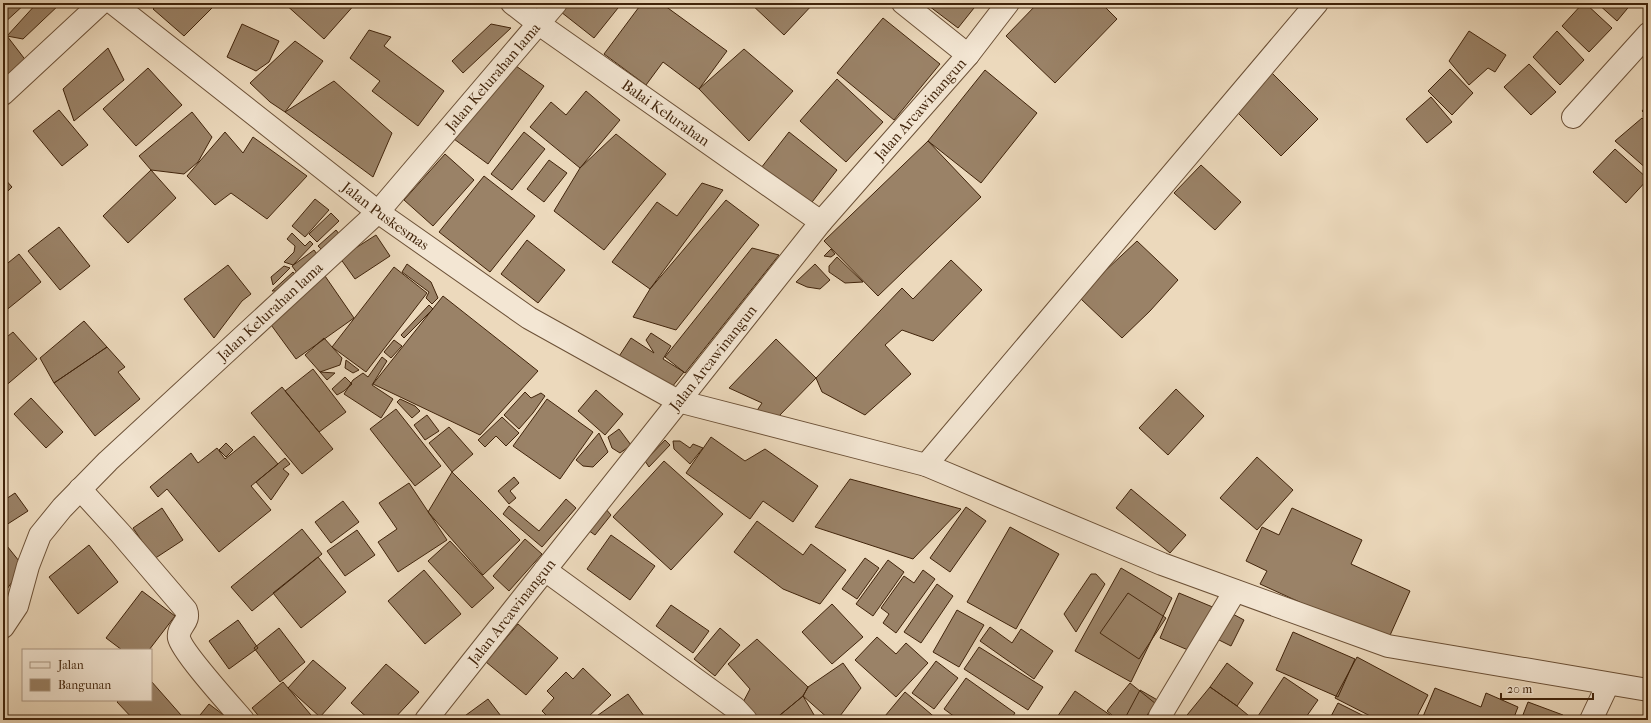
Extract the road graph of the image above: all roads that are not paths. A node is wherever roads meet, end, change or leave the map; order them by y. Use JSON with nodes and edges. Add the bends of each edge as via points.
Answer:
{"nodes":[{"id":1,"x":101,"y":3,"type":"edge"},
{"id":2,"x":113,"y":3,"type":"edge"},
{"id":3,"x":512,"y":3,"type":"edge"},
{"id":4,"x":556,"y":3,"type":"edge"},
{"id":5,"x":903,"y":3,"type":"edge"},
{"id":6,"x":1008,"y":3,"type":"edge"},
{"id":7,"x":1318,"y":3,"type":"edge"},
{"id":8,"x":539,"y":24,"type":"junction"},
{"id":9,"x":1648,"y":34,"type":"edge"},
{"id":10,"x":968,"y":55,"type":"junction"},
{"id":11,"x":3,"y":94,"type":"edge"},
{"id":12,"x":1573,"y":117,"type":"dead end"},
{"id":13,"x":378,"y":212,"type":"junction"},
{"id":14,"x":821,"y":222,"type":"junction"},
{"id":15,"x":678,"y":401,"type":"junction"},
{"id":16,"x":926,"y":466,"type":"junction"},
{"id":17,"x":80,"y":489,"type":"junction"},
{"id":18,"x":545,"y":570,"type":"junction"},
{"id":19,"x":1235,"y":591,"type":"junction"},
{"id":20,"x":3,"y":627,"type":"edge"},
{"id":21,"x":1608,"y":684,"type":"junction"},
{"id":22,"x":1648,"y":690,"type":"edge"},
{"id":23,"x":1160,"y":716,"type":"dead end"},
{"id":24,"x":243,"y":720,"type":"edge"},
{"id":25,"x":426,"y":720,"type":"edge"},
{"id":26,"x":746,"y":720,"type":"edge"},
{"id":27,"x":1591,"y":720,"type":"edge"}],
"edges":[{"from":1,"to":11,"type":"street"},
{"from":2,"to":13,"type":"street","name":"Jalan Puskesmas"},
{"from":3,"to":8,"type":"street","name":"Balai Kelurahan"},
{"from":4,"to":8,"type":"street","name":"Jalan Kelurahan lama"},
{"from":5,"to":10,"type":"street"},
{"from":6,"to":10,"type":"street","name":"Jalan Arcawinangun"},
{"from":7,"to":16,"type":"street"},
{"from":8,"to":13,"type":"street","name":"Jalan Kelurahan lama"},
{"from":8,"to":14,"type":"street","name":"Balai Kelurahan"},
{"from":9,"to":12,"type":"street"},
{"from":10,"to":14,"type":"street","name":"Jalan Arcawinangun"},
{"from":13,"to":15,"type":"street","name":"Jalan Puskesmas","via":[[529,318]]},
{"from":13,"to":17,"type":"street","name":"Jalan Kelurahan lama"},
{"from":14,"to":15,"type":"street","name":"Jalan Arcawinangun"},
{"from":15,"to":16,"type":"street","name":"Jalan Puskesmas"},
{"from":15,"to":18,"type":"street","name":"Jalan Arcawinangun"},
{"from":16,"to":19,"type":"street","name":"Jalan Puskesmas","via":[[1162,564]]},
{"from":17,"to":20,"type":"street","name":"Jalan Kelurahan lama","via":[[40,535],[17,606]]},
{"from":17,"to":24,"type":"street","via":[[186,610],[188,616],[180,634],[181,641]]},
{"from":18,"to":25,"type":"street","name":"Jalan Arcawinangun"},
{"from":18,"to":26,"type":"street","via":[[734,708]]},
{"from":19,"to":21,"type":"street","name":"Jalan Puskesmas","via":[[1388,646]]},
{"from":19,"to":23,"type":"street"},
{"from":21,"to":22,"type":"street","name":"Jalan Puskesmas"},
{"from":21,"to":27,"type":"street"}]}
